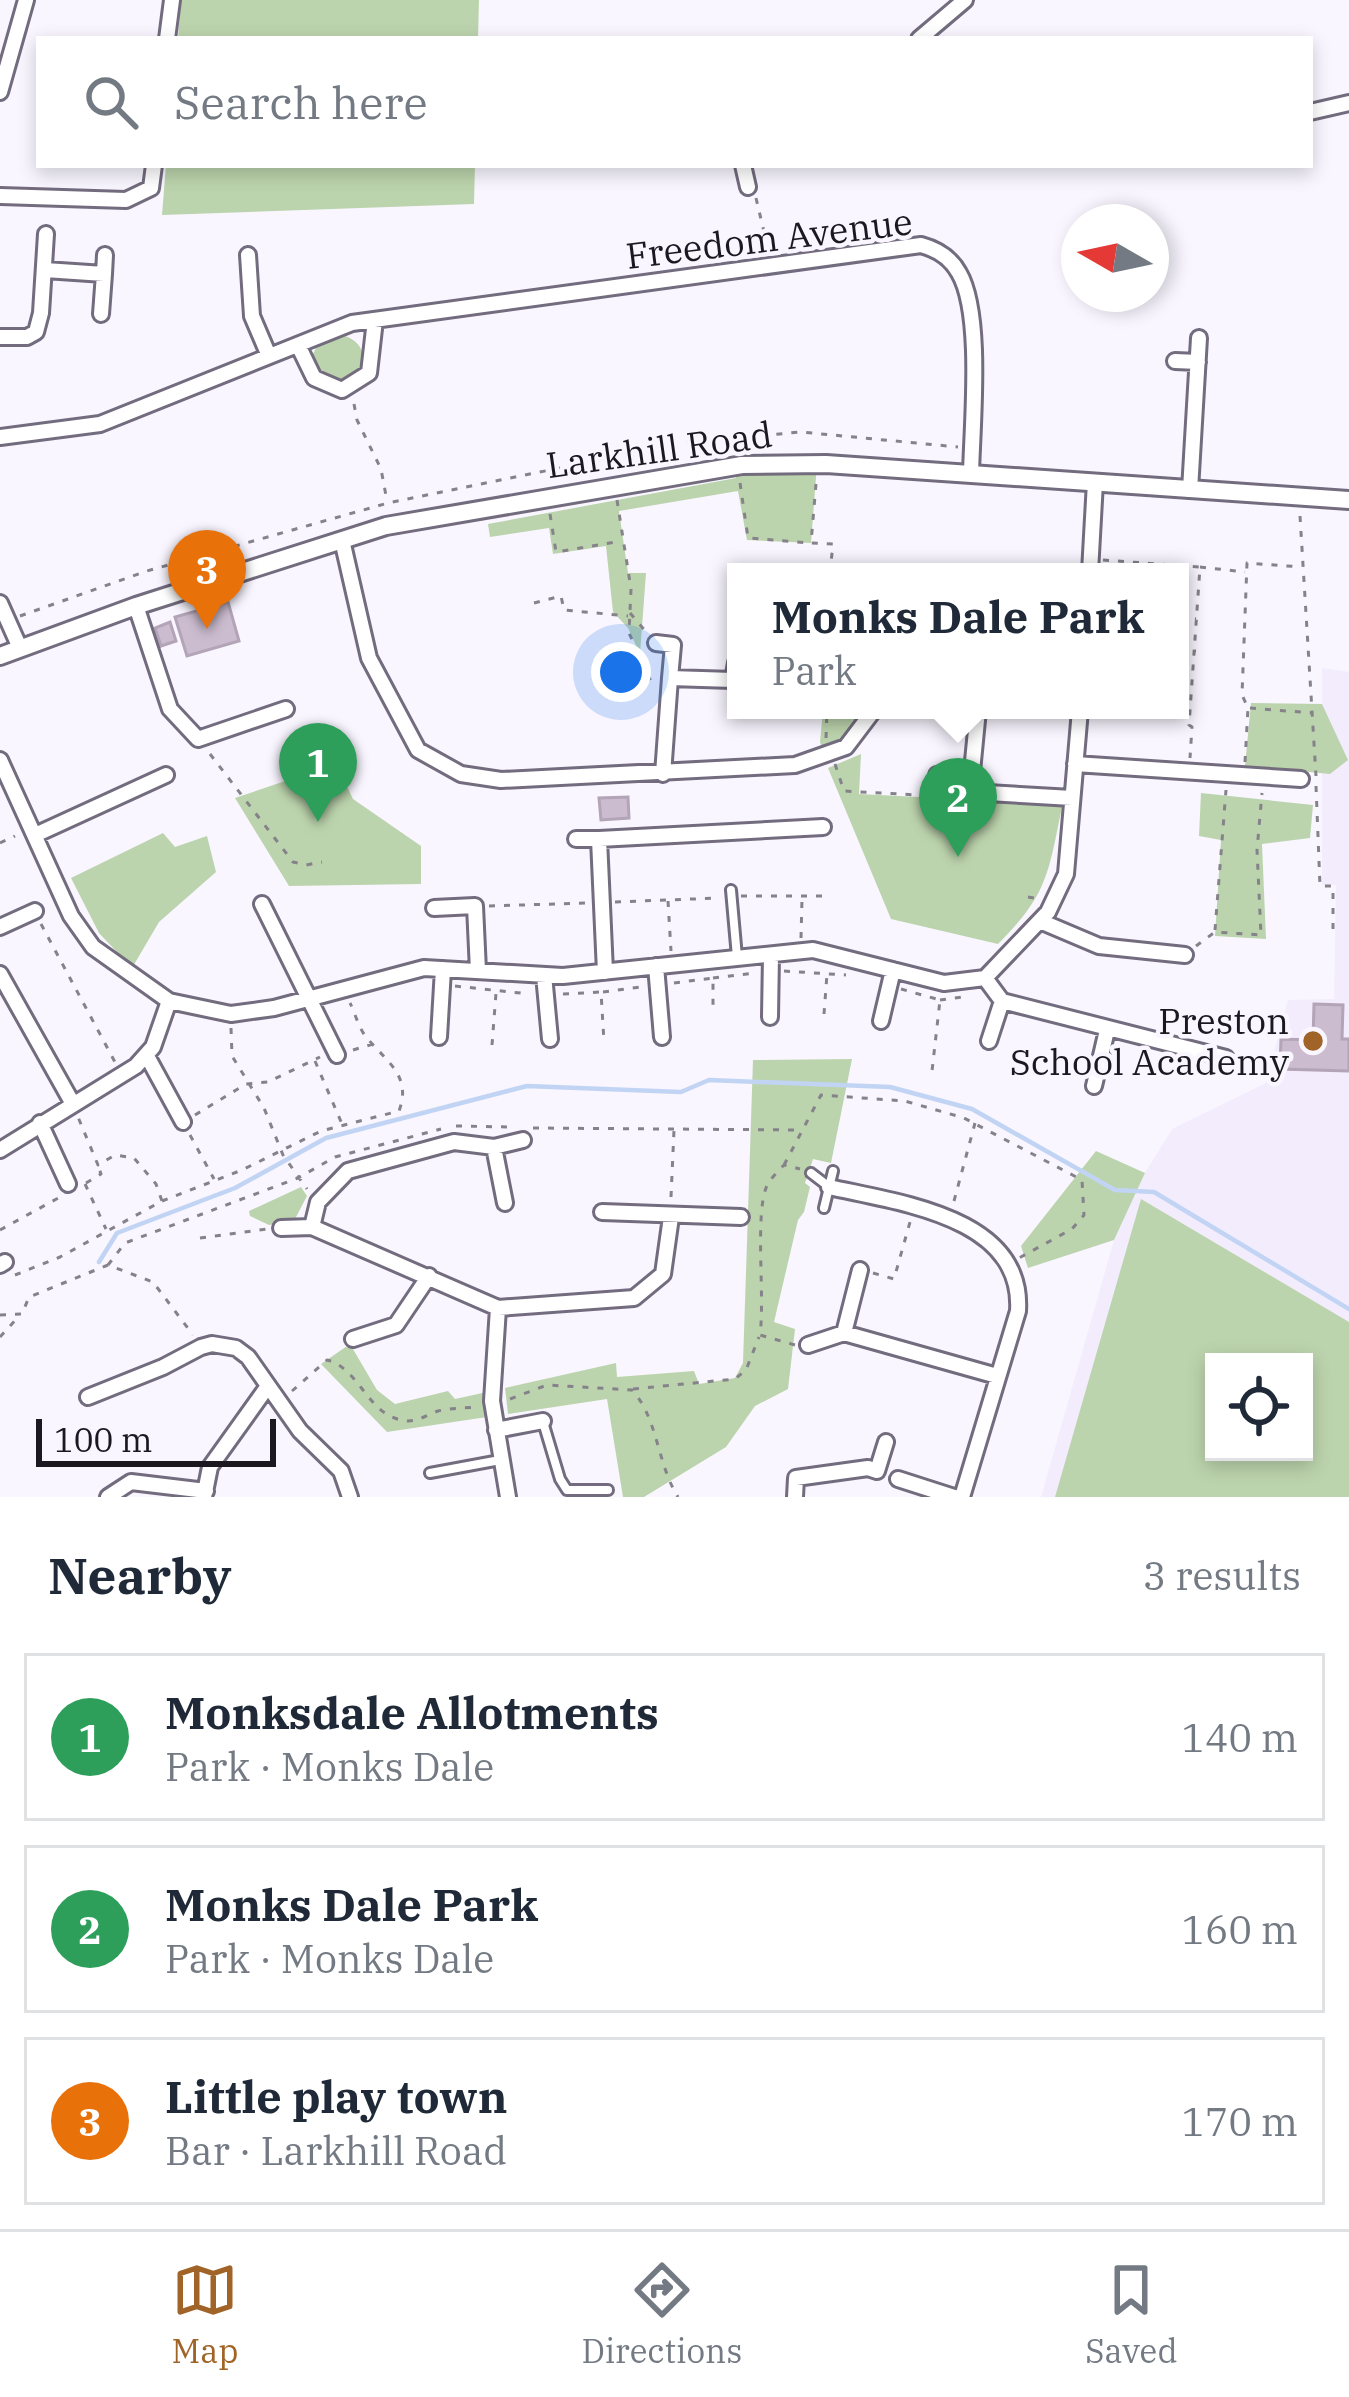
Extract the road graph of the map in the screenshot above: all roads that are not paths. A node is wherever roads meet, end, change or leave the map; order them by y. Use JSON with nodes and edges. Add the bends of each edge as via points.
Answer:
{"nodes":[{"id":1,"x":26,"y":0,"type":"edge"},
{"id":2,"x":172,"y":0,"type":"edge"},
{"id":3,"x":964,"y":0,"type":"edge"},
{"id":4,"x":167,"y":36,"type":"edge"},
{"id":5,"x":923,"y":36,"type":"edge"},
{"id":6,"x":0,"y":92,"type":"edge"},
{"id":7,"x":1349,"y":103,"type":"edge"},
{"id":8,"x":1313,"y":111,"type":"edge"},
{"id":9,"x":154,"y":168,"type":"edge"},
{"id":10,"x":743,"y":168,"type":"edge"},
{"id":11,"x":748,"y":187,"type":"road end"},
{"id":12,"x":0,"y":196,"type":"edge"},
{"id":13,"x":46,"y":234,"type":"dead end"},
{"id":14,"x":105,"y":255,"type":"dead end"},
{"id":15,"x":248,"y":255,"type":"dead end"},
{"id":16,"x":45,"y":270,"type":"junction"},
{"id":17,"x":104,"y":274,"type":"junction"},
{"id":18,"x":101,"y":314,"type":"dead end"},
{"id":19,"x":375,"y":320,"type":"junction"},
{"id":20,"x":0,"y":337,"type":"edge"},
{"id":21,"x":1199,"y":338,"type":"dead end"},
{"id":22,"x":298,"y":345,"type":"junction"},
{"id":23,"x":269,"y":356,"type":"junction"},
{"id":24,"x":1175,"y":361,"type":"dead end"},
{"id":25,"x":1198,"y":362,"type":"junction"},
{"id":26,"x":0,"y":437,"type":"edge"},
{"id":27,"x":971,"y":474,"type":"junction"},
{"id":28,"x":1095,"y":482,"type":"junction"},
{"id":29,"x":1190,"y":490,"type":"junction"},
{"id":30,"x":1349,"y":500,"type":"edge"},
{"id":31,"x":342,"y":540,"type":"junction"},
{"id":32,"x":1091,"y":563,"type":"edge"},
{"id":33,"x":0,"y":603,"type":"edge"},
{"id":34,"x":136,"y":606,"type":"junction"},
{"id":35,"x":656,"y":643,"type":"road end"},
{"id":36,"x":20,"y":648,"type":"junction"},
{"id":37,"x":0,"y":656,"type":"edge"},
{"id":38,"x":670,"y":678,"type":"junction"},
{"id":39,"x":727,"y":680,"type":"edge"},
{"id":40,"x":286,"y":709,"type":"dead end"},
{"id":41,"x":867,"y":719,"type":"edge"},
{"id":42,"x":977,"y":719,"type":"edge"},
{"id":43,"x":1079,"y":719,"type":"edge"},
{"id":44,"x":0,"y":760,"type":"edge"},
{"id":45,"x":1075,"y":764,"type":"junction"},
{"id":46,"x":663,"y":774,"type":"junction"},
{"id":47,"x":166,"y":775,"type":"dead end"},
{"id":48,"x":937,"y":775,"type":"dead end"},
{"id":49,"x":1301,"y":779,"type":"dead end"},
{"id":50,"x":970,"y":785,"type":"junction"},
{"id":51,"x":1072,"y":798,"type":"junction"},
{"id":52,"x":823,"y":827,"type":"dead end"},
{"id":53,"x":34,"y":832,"type":"junction"},
{"id":54,"x":598,"y":838,"type":"junction"},
{"id":55,"x":576,"y":839,"type":"dead end"},
{"id":56,"x":731,"y":894,"type":"road end"},
{"id":57,"x":262,"y":904,"type":"dead end"},
{"id":58,"x":434,"y":908,"type":"dead end"},
{"id":59,"x":34,"y":910,"type":"road end"},
{"id":60,"x":1040,"y":921,"type":"junction"},
{"id":61,"x":0,"y":927,"type":"edge"},
{"id":62,"x":771,"y":955,"type":"junction"},
{"id":63,"x":1185,"y":955,"type":"road end"},
{"id":64,"x":737,"y":958,"type":"junction"},
{"id":65,"x":664,"y":966,"type":"junction"},
{"id":66,"x":478,"y":971,"type":"junction"},
{"id":67,"x":605,"y":972,"type":"junction"},
{"id":68,"x":0,"y":974,"type":"edge"},
{"id":69,"x":544,"y":975,"type":"junction"},
{"id":70,"x":443,"y":977,"type":"junction"},
{"id":71,"x":891,"y":977,"type":"junction"},
{"id":72,"x":985,"y":978,"type":"junction"},
{"id":73,"x":310,"y":999,"type":"junction"},
{"id":74,"x":169,"y":1001,"type":"junction"},
{"id":75,"x":1002,"y":1001,"type":"junction"},
{"id":76,"x":770,"y":1017,"type":"dead end"},
{"id":77,"x":881,"y":1021,"type":"dead end"},
{"id":78,"x":1107,"y":1030,"type":"junction"},
{"id":79,"x":439,"y":1037,"type":"dead end"},
{"id":80,"x":662,"y":1037,"type":"dead end"},
{"id":81,"x":550,"y":1039,"type":"dead end"},
{"id":82,"x":989,"y":1041,"type":"dead end"},
{"id":83,"x":337,"y":1055,"type":"road end"},
{"id":84,"x":147,"y":1056,"type":"junction"},
{"id":85,"x":1226,"y":1058,"type":"dead end"},
{"id":86,"x":1094,"y":1086,"type":"dead end"},
{"id":87,"x":73,"y":1104,"type":"junction"},
{"id":88,"x":183,"y":1122,"type":"road end"},
{"id":89,"x":40,"y":1123,"type":"junction"},
{"id":90,"x":523,"y":1140,"type":"dead end"},
{"id":91,"x":494,"y":1147,"type":"junction"},
{"id":92,"x":0,"y":1150,"type":"edge"},
{"id":93,"x":833,"y":1171,"type":"dead end"},
{"id":94,"x":812,"y":1173,"type":"road end"},
{"id":95,"x":830,"y":1187,"type":"junction"},
{"id":96,"x":68,"y":1188,"type":"road end"},
{"id":97,"x":505,"y":1203,"type":"dead end"},
{"id":98,"x":824,"y":1208,"type":"dead end"},
{"id":99,"x":602,"y":1212,"type":"dead end"},
{"id":100,"x":670,"y":1216,"type":"junction"},
{"id":101,"x":741,"y":1217,"type":"dead end"},
{"id":102,"x":312,"y":1227,"type":"junction"},
{"id":103,"x":281,"y":1228,"type":"road end"},
{"id":104,"x":860,"y":1270,"type":"road end"},
{"id":105,"x":429,"y":1276,"type":"junction"},
{"id":106,"x":498,"y":1308,"type":"junction"},
{"id":107,"x":844,"y":1333,"type":"junction"},
{"id":108,"x":353,"y":1339,"type":"dead end"},
{"id":109,"x":808,"y":1346,"type":"road end"},
{"id":110,"x":997,"y":1376,"type":"junction"},
{"id":111,"x":268,"y":1386,"type":"junction"},
{"id":112,"x":88,"y":1397,"type":"dead end"},
{"id":113,"x":543,"y":1421,"type":"joint"},
{"id":114,"x":496,"y":1430,"type":"junction"},
{"id":115,"x":886,"y":1442,"type":"dead end"},
{"id":116,"x":501,"y":1459,"type":"junction"},
{"id":117,"x":430,"y":1473,"type":"dead end"},
{"id":118,"x":887,"y":1475,"type":"junction"},
{"id":119,"x":608,"y":1490,"type":"dead end"},
{"id":120,"x":205,"y":1494,"type":"edge"},
{"id":121,"x":108,"y":1497,"type":"edge"},
{"id":122,"x":350,"y":1497,"type":"edge"},
{"id":123,"x":508,"y":1497,"type":"edge"},
{"id":124,"x":795,"y":1497,"type":"edge"},
{"id":125,"x":958,"y":1497,"type":"edge"}],
"edges":[{"from":1,"to":6,"type":"street"},
{"from":2,"to":4,"type":"street"},
{"from":3,"to":5,"type":"street"},
{"from":7,"to":8,"type":"street"},
{"from":9,"to":12,"type":"street","via":[[151,188],[126,200]]},
{"from":10,"to":11,"type":"street"},
{"from":13,"to":16,"type":"street"},
{"from":14,"to":17,"type":"street"},
{"from":15,"to":23,"type":"street","via":[[252,316]]},
{"from":16,"to":17,"type":"street"},
{"from":16,"to":20,"type":"street","via":[[36,332]]},
{"from":17,"to":18,"type":"street"},
{"from":19,"to":22,"type":"street","name":"Freedom Avenue"},
{"from":19,"to":22,"type":"street","via":[[369,374],[342,389],[314,378]]},
{"from":19,"to":27,"type":"street","name":"Freedom Avenue","via":[[921,245],[950,261],[966,292],[976,367]]},
{"from":21,"to":25,"type":"street"},
{"from":22,"to":23,"type":"street","name":"Freedom Avenue"},
{"from":23,"to":26,"type":"street","name":"Freedom Avenue","via":[[100,424]]},
{"from":24,"to":25,"type":"street"},
{"from":25,"to":29,"type":"street"},
{"from":27,"to":28,"type":"street","name":"Larkhill Road"},
{"from":27,"to":31,"type":"street","name":"Larkhill Road","via":[[737,466]]},
{"from":28,"to":29,"type":"street","name":"Larkhill Road"},
{"from":28,"to":32,"type":"street"},
{"from":29,"to":30,"type":"street","name":"Larkhill Road"},
{"from":31,"to":34,"type":"street","name":"Larkhill Road"},
{"from":31,"to":46,"type":"street","via":[[369,658],[418,749],[461,774],[501,780]]},
{"from":33,"to":36,"type":"street"},
{"from":34,"to":36,"type":"street","name":"Larkhill Road"},
{"from":34,"to":40,"type":"street","via":[[170,710],[198,739]]},
{"from":35,"to":38,"type":"street","via":[[674,645]]},
{"from":36,"to":37,"type":"street","name":"Larkhill Road"},
{"from":38,"to":39,"type":"street"},
{"from":38,"to":46,"type":"street"},
{"from":41,"to":46,"type":"street","via":[[846,747],[795,765]]},
{"from":42,"to":50,"type":"street"},
{"from":43,"to":45,"type":"street"},
{"from":44,"to":53,"type":"street"},
{"from":45,"to":49,"type":"street"},
{"from":45,"to":51,"type":"street"},
{"from":47,"to":53,"type":"street"},
{"from":48,"to":50,"type":"street"},
{"from":50,"to":51,"type":"street"},
{"from":51,"to":60,"type":"street","via":[[1066,874]]},
{"from":52,"to":54,"type":"street"},
{"from":53,"to":74,"type":"street","via":[[84,934]]},
{"from":54,"to":55,"type":"street"},
{"from":54,"to":67,"type":"street"},
{"from":56,"to":64,"type":"lane"},
{"from":57,"to":73,"type":"street"},
{"from":58,"to":66,"type":"street","via":[[475,906]]},
{"from":59,"to":61,"type":"street"},
{"from":60,"to":63,"type":"street","via":[[1100,946]]},
{"from":60,"to":72,"type":"street"},
{"from":62,"to":64,"type":"street"},
{"from":62,"to":71,"type":"street","via":[[813,950]]},
{"from":62,"to":76,"type":"street"},
{"from":64,"to":65,"type":"street"},
{"from":65,"to":67,"type":"street"},
{"from":65,"to":80,"type":"street"},
{"from":66,"to":69,"type":"street"},
{"from":66,"to":70,"type":"street"},
{"from":67,"to":69,"type":"street"},
{"from":68,"to":87,"type":"street"},
{"from":69,"to":81,"type":"street"},
{"from":70,"to":73,"type":"street","via":[[424,968]]},
{"from":70,"to":79,"type":"street"},
{"from":71,"to":72,"type":"street"},
{"from":71,"to":77,"type":"street"},
{"from":72,"to":75,"type":"street"},
{"from":73,"to":74,"type":"street","via":[[231,1014]]},
{"from":73,"to":83,"type":"street"},
{"from":74,"to":84,"type":"street"},
{"from":75,"to":78,"type":"street"},
{"from":75,"to":82,"type":"street"},
{"from":78,"to":85,"type":"street"},
{"from":78,"to":86,"type":"street"},
{"from":84,"to":87,"type":"street"},
{"from":84,"to":88,"type":"street"},
{"from":87,"to":89,"type":"street"},
{"from":89,"to":92,"type":"street"},
{"from":89,"to":96,"type":"street"},
{"from":90,"to":91,"type":"street"},
{"from":91,"to":97,"type":"street"},
{"from":91,"to":102,"type":"street","via":[[454,1142],[348,1171],[318,1202]]},
{"from":93,"to":95,"type":"lane"},
{"from":94,"to":95,"type":"lane"},
{"from":95,"to":98,"type":"lane"},
{"from":95,"to":110,"type":"street","via":[[977,1230],[997,1246],[1020,1288]]},
{"from":99,"to":100,"type":"street"},
{"from":100,"to":101,"type":"street"},
{"from":100,"to":106,"type":"street","via":[[663,1274],[634,1298]]},
{"from":102,"to":103,"type":"street"},
{"from":102,"to":105,"type":"street"},
{"from":104,"to":107,"type":"street"},
{"from":105,"to":106,"type":"street"},
{"from":105,"to":108,"type":"street","via":[[396,1325]]},
{"from":106,"to":114,"type":"street"},
{"from":107,"to":109,"type":"street"},
{"from":107,"to":110,"type":"street"},
{"from":110,"to":125,"type":"street"},
{"from":111,"to":112,"type":"street","via":[[248,1357],[212,1344]]},
{"from":111,"to":120,"type":"street","via":[[210,1467]]},
{"from":111,"to":122,"type":"street","via":[[341,1471]]},
{"from":113,"to":114,"type":"street"},
{"from":113,"to":119,"type":"lane","via":[[567,1490]]},
{"from":114,"to":116,"type":"street"},
{"from":115,"to":118,"type":"street"},
{"from":116,"to":117,"type":"lane"},
{"from":116,"to":123,"type":"street"},
{"from":118,"to":124,"type":"street","via":[[868,1468],[796,1478]]},
{"from":118,"to":125,"type":"street"},
{"from":120,"to":121,"type":"street","via":[[131,1482]]}]}
